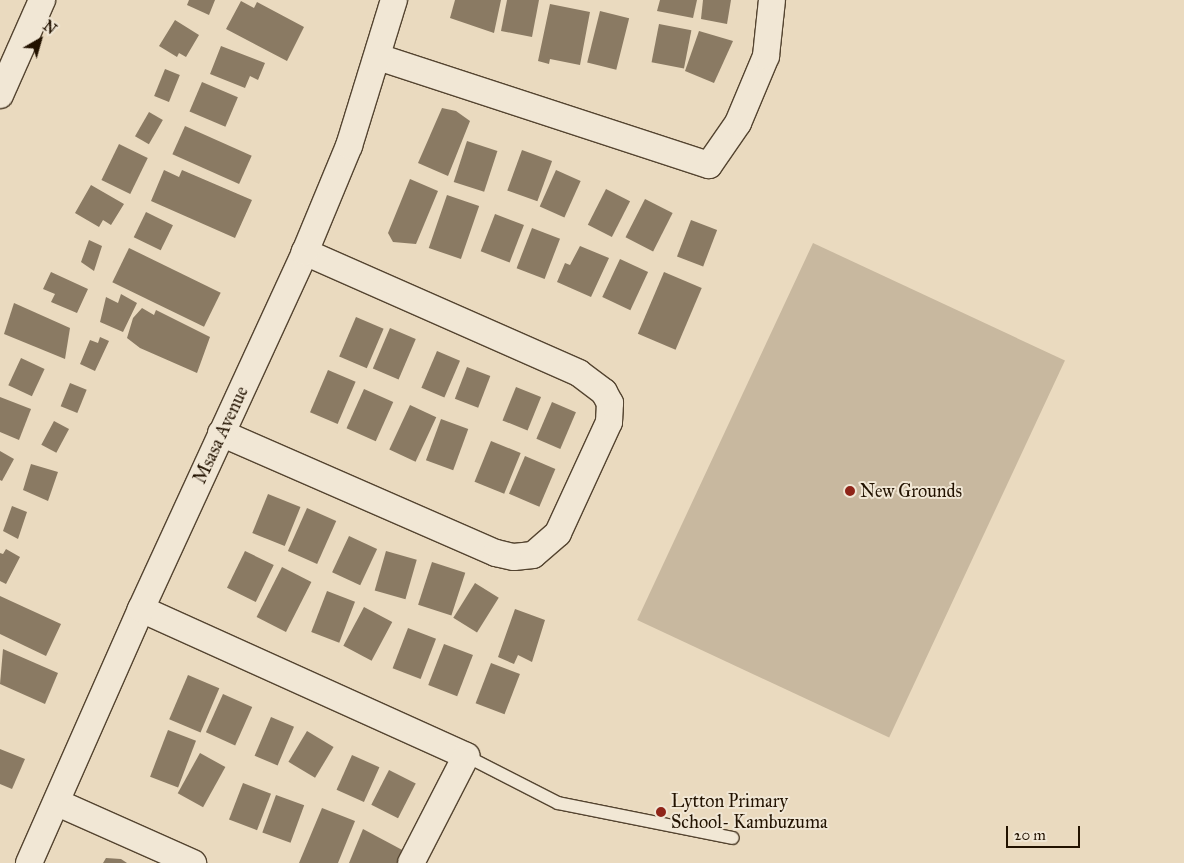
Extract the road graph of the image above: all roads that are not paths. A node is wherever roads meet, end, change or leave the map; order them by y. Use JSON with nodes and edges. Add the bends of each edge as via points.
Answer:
{"nodes":[{"id":1,"x":42,"y":0,"type":"edge"},
{"id":2,"x":394,"y":0,"type":"edge"},
{"id":3,"x":772,"y":0,"type":"edge"},
{"id":4,"x":378,"y":57,"type":"junction"},
{"id":5,"x":0,"y":95,"type":"edge"},
{"id":6,"x":305,"y":252,"type":"junction"},
{"id":7,"x":221,"y":433,"type":"junction"},
{"id":8,"x":141,"y":609,"type":"junction"},
{"id":9,"x":466,"y":756,"type":"junction"},
{"id":10,"x":58,"y":803,"type":"junction"},
{"id":11,"x":733,"y":838,"type":"dead end"},
{"id":12,"x":30,"y":863,"type":"edge"},
{"id":13,"x":194,"y":863,"type":"edge"},
{"id":14,"x":411,"y":863,"type":"edge"}],
"edges":[{"from":1,"to":5,"type":"street"},
{"from":2,"to":4,"type":"street","name":"Msasa Avenue"},
{"from":3,"to":4,"type":"street","via":[[766,56],[738,123],[709,165]]},
{"from":4,"to":6,"type":"street","name":"Msasa Avenue","via":[[349,146]]},
{"from":6,"to":7,"type":"street","name":"Msasa Avenue"},
{"from":6,"to":7,"type":"street","via":[[592,382],[610,403],[609,422],[558,533],[533,555],[514,557],[496,553]]},
{"from":7,"to":8,"type":"street","name":"Msasa Avenue"},
{"from":8,"to":9,"type":"street"},
{"from":8,"to":10,"type":"street","name":"Msasa Avenue"},
{"from":9,"to":11,"type":"lane","via":[[558,803]]},
{"from":9,"to":14,"type":"street"},
{"from":10,"to":12,"type":"street","name":"Msasa Avenue"},
{"from":10,"to":13,"type":"street"}]}
